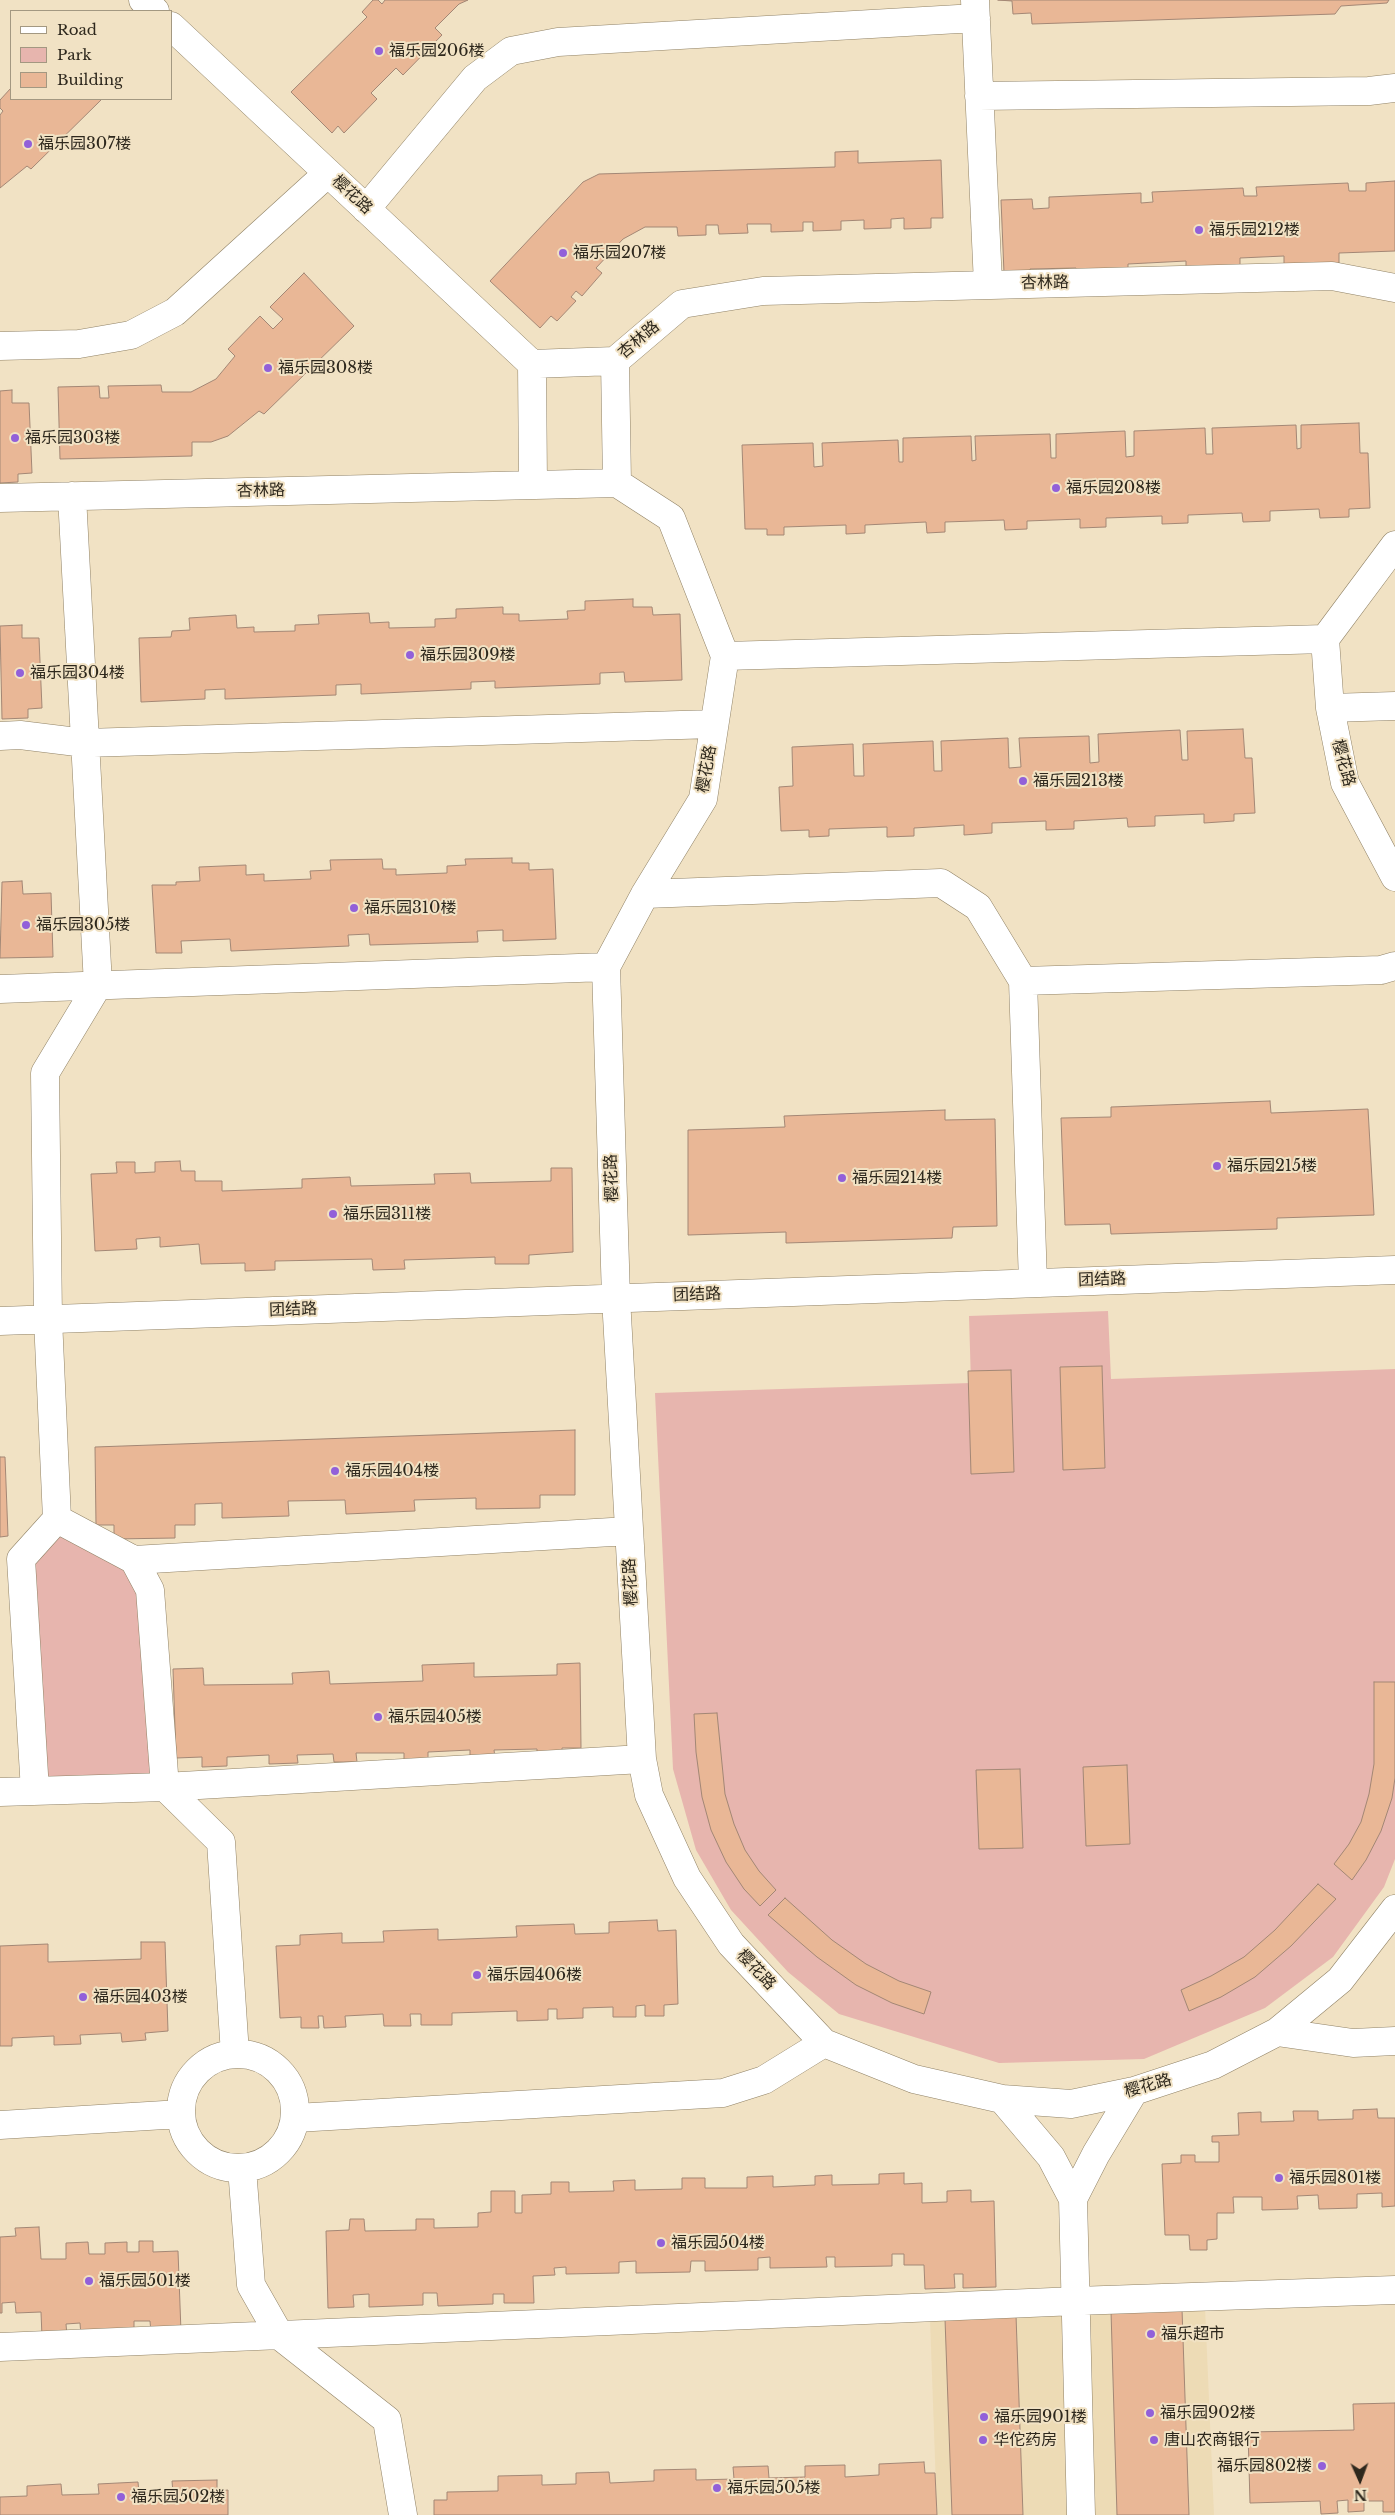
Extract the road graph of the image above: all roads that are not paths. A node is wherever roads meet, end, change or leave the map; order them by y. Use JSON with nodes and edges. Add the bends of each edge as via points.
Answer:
{"nodes":[{"id":1,"x":143,"y":0,"type":"edge"},
{"id":2,"x":976,"y":9,"type":"edge"},
{"id":3,"x":154,"y":10,"type":"edge"},
{"id":4,"x":172,"y":27,"type":"edge"},
{"id":5,"x":1395,"y":88,"type":"edge"},
{"id":6,"x":979,"y":96,"type":"junction"},
{"id":7,"x":328,"y":173,"type":"junction"},
{"id":8,"x":366,"y":209,"type":"junction"},
{"id":9,"x":988,"y":284,"type":"junction"},
{"id":10,"x":1395,"y":288,"type":"edge"},
{"id":11,"x":0,"y":346,"type":"edge"},
{"id":12,"x":615,"y":360,"type":"junction"},
{"id":13,"x":532,"y":364,"type":"junction"},
{"id":14,"x":617,"y":483,"type":"junction"},
{"id":15,"x":533,"y":485,"type":"junction"},
{"id":16,"x":72,"y":496,"type":"junction"},
{"id":17,"x":0,"y":498,"type":"edge"},
{"id":18,"x":1395,"y":545,"type":"edge"},
{"id":19,"x":1326,"y":639,"type":"junction"},
{"id":20,"x":725,"y":656,"type":"junction"},
{"id":21,"x":1395,"y":706,"type":"edge"},
{"id":22,"x":1330,"y":708,"type":"junction"},
{"id":23,"x":714,"y":724,"type":"junction"},
{"id":24,"x":0,"y":736,"type":"edge"},
{"id":25,"x":85,"y":743,"type":"junction"},
{"id":26,"x":1395,"y":877,"type":"edge"},
{"id":27,"x":644,"y":894,"type":"junction"},
{"id":28,"x":1395,"y":966,"type":"edge"},
{"id":29,"x":606,"y":967,"type":"junction"},
{"id":30,"x":1023,"y":981,"type":"junction"},
{"id":31,"x":98,"y":985,"type":"junction"},
{"id":32,"x":0,"y":989,"type":"edge"},
{"id":33,"x":1395,"y":1270,"type":"edge"},
{"id":34,"x":1033,"y":1283,"type":"junction"},
{"id":35,"x":616,"y":1298,"type":"junction"},
{"id":36,"x":48,"y":1319,"type":"junction"},
{"id":37,"x":0,"y":1321,"type":"edge"},
{"id":38,"x":57,"y":1519,"type":"junction"},
{"id":39,"x":629,"y":1531,"type":"junction"},
{"id":40,"x":10,"y":1560,"type":"edge"},
{"id":41,"x":134,"y":1560,"type":"junction"},
{"id":42,"x":642,"y":1760,"type":"junction"},
{"id":43,"x":165,"y":1787,"type":"junction"},
{"id":44,"x":36,"y":1791,"type":"junction"},
{"id":45,"x":0,"y":1792,"type":"edge"},
{"id":46,"x":1395,"y":1909,"type":"edge"},
{"id":47,"x":1277,"y":2032,"type":"junction"},
{"id":48,"x":1395,"y":2041,"type":"edge"},
{"id":49,"x":824,"y":2043,"type":"junction"},
{"id":50,"x":236,"y":2054,"type":"junction"},
{"id":51,"x":1134,"y":2091,"type":"junction"},
{"id":52,"x":1002,"y":2099,"type":"junction"},
{"id":53,"x":181,"y":2114,"type":"junction"},
{"id":54,"x":296,"y":2118,"type":"junction"},
{"id":55,"x":0,"y":2125,"type":"edge"},
{"id":56,"x":242,"y":2168,"type":"junction"},
{"id":57,"x":1074,"y":2199,"type":"junction"},
{"id":58,"x":1395,"y":2290,"type":"edge"},
{"id":59,"x":1076,"y":2301,"type":"junction"},
{"id":60,"x":280,"y":2336,"type":"junction"},
{"id":61,"x":0,"y":2347,"type":"edge"},
{"id":62,"x":403,"y":2515,"type":"edge"},
{"id":63,"x":1081,"y":2515,"type":"edge"}],
"edges":[{"from":1,"to":3,"type":"street"},
{"from":2,"to":6,"type":"street"},
{"from":2,"to":8,"type":"street","via":[[558,42],[511,51],[475,78]]},
{"from":4,"to":7,"type":"street","name":"樱花路"},
{"from":5,"to":6,"type":"street"},
{"from":6,"to":9,"type":"street"},
{"from":7,"to":8,"type":"street","name":"樱花路"},
{"from":7,"to":11,"type":"street","via":[[175,312],[131,335],[79,344]]},
{"from":8,"to":13,"type":"street","name":"樱花路"},
{"from":9,"to":10,"type":"street","name":"杏林路","via":[[1332,276]]},
{"from":9,"to":12,"type":"street","name":"杏林路","via":[[763,291],[682,304]]},
{"from":12,"to":13,"type":"street"},
{"from":12,"to":14,"type":"street","name":"杏林路"},
{"from":13,"to":15,"type":"street"},
{"from":14,"to":15,"type":"street","name":"杏林路"},
{"from":14,"to":20,"type":"street","via":[[671,518]]},
{"from":15,"to":16,"type":"street","name":"杏林路"},
{"from":16,"to":17,"type":"street","name":"杏林路"},
{"from":16,"to":25,"type":"street"},
{"from":18,"to":19,"type":"street"},
{"from":19,"to":20,"type":"street"},
{"from":19,"to":22,"type":"street","name":"樱花路"},
{"from":20,"to":23,"type":"street","name":"樱花路"},
{"from":21,"to":22,"type":"street"},
{"from":22,"to":26,"type":"street","name":"樱花路","via":[[1345,783]]},
{"from":23,"to":25,"type":"street"},
{"from":23,"to":27,"type":"street","name":"樱花路","via":[[703,799]]},
{"from":24,"to":25,"type":"street","via":[[20,735]]},
{"from":25,"to":31,"type":"street"},
{"from":27,"to":29,"type":"street","name":"樱花路"},
{"from":27,"to":30,"type":"street","via":[[940,883],[978,907]]},
{"from":28,"to":30,"type":"street","via":[[1381,970]]},
{"from":29,"to":31,"type":"street"},
{"from":29,"to":35,"type":"street","name":"樱花路"},
{"from":30,"to":34,"type":"street"},
{"from":31,"to":32,"type":"street"},
{"from":31,"to":36,"type":"street","via":[[45,1073]]},
{"from":33,"to":34,"type":"street","name":"团结路"},
{"from":34,"to":35,"type":"street","name":"团结路"},
{"from":35,"to":36,"type":"street","name":"团结路"},
{"from":35,"to":39,"type":"street","name":"樱花路"},
{"from":36,"to":37,"type":"street","name":"团结路"},
{"from":36,"to":38,"type":"street"},
{"from":38,"to":40,"type":"street"},
{"from":38,"to":41,"type":"street"},
{"from":39,"to":41,"type":"street"},
{"from":39,"to":42,"type":"street","name":"樱花路"},
{"from":40,"to":44,"type":"street"},
{"from":41,"to":43,"type":"street","via":[[150,1590]]},
{"from":42,"to":43,"type":"street"},
{"from":42,"to":49,"type":"street","name":"樱花路","via":[[648,1796],[687,1878],[731,1944]]},
{"from":43,"to":44,"type":"street"},
{"from":43,"to":50,"type":"street","via":[[221,1842]]},
{"from":44,"to":45,"type":"street"},
{"from":46,"to":47,"type":"street","name":"樱花路","via":[[1340,1980]]},
{"from":47,"to":48,"type":"street","via":[[1353,2043]]},
{"from":47,"to":51,"type":"street","name":"樱花路","via":[[1212,2065]]},
{"from":49,"to":52,"type":"street","name":"樱花路","via":[[914,2079]]},
{"from":49,"to":54,"type":"street","via":[[764,2080],[724,2093]]},
{"from":50,"to":53,"type":"street","via":[[218,2057],[202,2066],[182,2096]]},
{"from":50,"to":54,"type":"street","via":[[255,2056],[273,2065],[286,2080],[294,2098]]},
{"from":51,"to":52,"type":"street","name":"樱花路","via":[[1071,2104]]},
{"from":51,"to":57,"type":"street","via":[[1096,2154]]},
{"from":52,"to":57,"type":"street","via":[[1051,2157]]},
{"from":53,"to":55,"type":"street"},
{"from":53,"to":56,"type":"street","via":[[185,2132],[207,2159],[224,2167]]},
{"from":54,"to":56,"type":"street","via":[[290,2137],[278,2152],[261,2164]]},
{"from":56,"to":60,"type":"street","via":[[251,2285]]},
{"from":57,"to":59,"type":"street"},
{"from":58,"to":59,"type":"street"},
{"from":59,"to":60,"type":"street"},
{"from":59,"to":63,"type":"street"},
{"from":60,"to":61,"type":"street"},
{"from":60,"to":62,"type":"street","via":[[388,2420]]}]}
